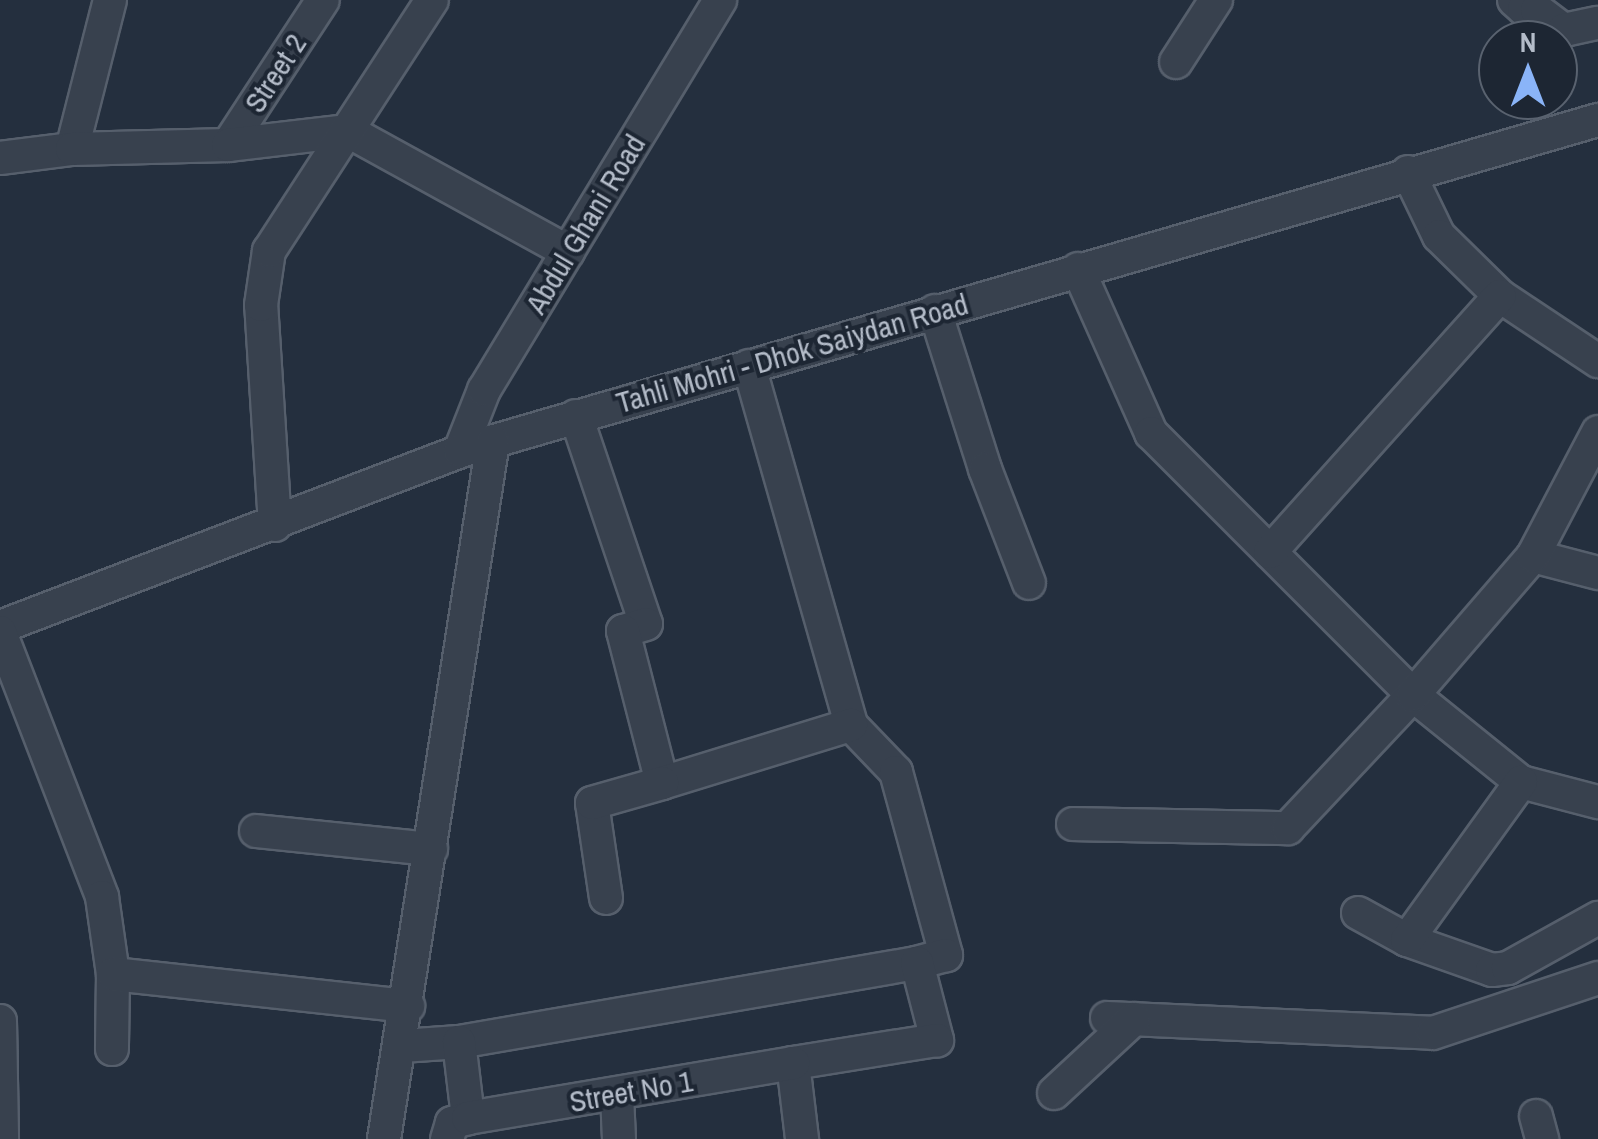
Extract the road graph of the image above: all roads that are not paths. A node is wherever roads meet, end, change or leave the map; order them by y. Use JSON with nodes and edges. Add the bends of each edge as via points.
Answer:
{"nodes":[{"id":1,"x":110,"y":0,"type":"edge"},
{"id":2,"x":323,"y":0,"type":"edge"},
{"id":3,"x":432,"y":0,"type":"edge"},
{"id":4,"x":720,"y":0,"type":"edge"},
{"id":5,"x":1216,"y":0,"type":"edge"},
{"id":6,"x":1514,"y":0,"type":"edge"},
{"id":7,"x":1598,"y":23,"type":"edge"},
{"id":8,"x":1176,"y":62,"type":"dead end"},
{"id":9,"x":1598,"y":120,"type":"edge"},
{"id":10,"x":348,"y":131,"type":"junction"},
{"id":11,"x":228,"y":145,"type":"junction"},
{"id":12,"x":72,"y":149,"type":"junction"},
{"id":13,"x":0,"y":158,"type":"edge"},
{"id":14,"x":1408,"y":172,"type":"junction"},
{"id":15,"x":568,"y":252,"type":"junction"},
{"id":16,"x":1078,"y":269,"type":"junction"},
{"id":17,"x":1500,"y":296,"type":"junction"},
{"id":18,"x":935,"y":311,"type":"junction"},
{"id":19,"x":1598,"y":362,"type":"edge"},
{"id":20,"x":749,"y":366,"type":"junction"},
{"id":21,"x":576,"y":416,"type":"junction"},
{"id":22,"x":1598,"y":432,"type":"edge"},
{"id":23,"x":493,"y":441,"type":"junction"},
{"id":24,"x":460,"y":452,"type":"junction"},
{"id":25,"x":275,"y":525,"type":"junction"},
{"id":26,"x":1270,"y":552,"type":"junction"},
{"id":27,"x":1533,"y":556,"type":"junction"},
{"id":28,"x":1598,"y":573,"type":"edge"},
{"id":29,"x":1029,"y":584,"type":"dead end"},
{"id":30,"x":0,"y":629,"type":"edge"},
{"id":31,"x":1413,"y":696,"type":"junction"},
{"id":32,"x":851,"y":724,"type":"junction"},
{"id":33,"x":1521,"y":782,"type":"junction"},
{"id":34,"x":662,"y":783,"type":"junction"},
{"id":35,"x":1598,"y":802,"type":"edge"},
{"id":36,"x":1073,"y":824,"type":"dead end"},
{"id":37,"x":256,"y":831,"type":"dead end"},
{"id":38,"x":432,"y":848,"type":"junction"},
{"id":39,"x":606,"y":898,"type":"dead end"},
{"id":40,"x":1358,"y":914,"type":"dead end"},
{"id":41,"x":1598,"y":918,"type":"edge"},
{"id":42,"x":1408,"y":940,"type":"junction"},
{"id":43,"x":917,"y":963,"type":"junction"},
{"id":44,"x":113,"y":974,"type":"junction"},
{"id":45,"x":1598,"y":978,"type":"edge"},
{"id":46,"x":408,"y":1006,"type":"junction"},
{"id":47,"x":0,"y":1021,"type":"edge"},
{"id":48,"x":459,"y":1042,"type":"junction"},
{"id":49,"x":402,"y":1046,"type":"junction"},
{"id":50,"x":112,"y":1049,"type":"dead end"},
{"id":51,"x":793,"y":1062,"type":"junction"},
{"id":52,"x":1054,"y":1093,"type":"dead end"},
{"id":53,"x":617,"y":1095,"type":"junction"},
{"id":54,"x":458,"y":1129,"type":"edge"},
{"id":55,"x":2,"y":1139,"type":"edge"},
{"id":56,"x":384,"y":1139,"type":"edge"},
{"id":57,"x":619,"y":1139,"type":"edge"},
{"id":58,"x":802,"y":1139,"type":"edge"}],
"edges":[{"from":1,"to":12,"type":"street"},
{"from":2,"to":11,"type":"street","name":"Street 2"},
{"from":3,"to":10,"type":"street"},
{"from":4,"to":15,"type":"street","name":"Abdul Ghani Road"},
{"from":5,"to":8,"type":"street"},
{"from":6,"to":7,"type":"street","via":[[1564,30]]},
{"from":9,"to":14,"type":"street","name":"Tahli Mohri - Dhok Saiydan Road"},
{"from":10,"to":11,"type":"street"},
{"from":10,"to":15,"type":"street"},
{"from":10,"to":25,"type":"street","via":[[269,250],[261,305]]},
{"from":11,"to":12,"type":"street"},
{"from":12,"to":13,"type":"street"},
{"from":14,"to":16,"type":"street","name":"Tahli Mohri - Dhok Saiydan Road"},
{"from":14,"to":17,"type":"street","via":[[1438,236]]},
{"from":15,"to":24,"type":"street","name":"Abdul Ghani Road","via":[[484,390]]},
{"from":16,"to":18,"type":"street","name":"Tahli Mohri - Dhok Saiydan Road"},
{"from":16,"to":26,"type":"street","via":[[1151,433]]},
{"from":17,"to":19,"type":"street"},
{"from":17,"to":26,"type":"street"},
{"from":18,"to":20,"type":"street","name":"Tahli Mohri - Dhok Saiydan Road"},
{"from":18,"to":29,"type":"street","via":[[984,470]]},
{"from":20,"to":21,"type":"street","name":"Tahli Mohri - Dhok Saiydan Road"},
{"from":20,"to":32,"type":"street"},
{"from":21,"to":23,"type":"street","name":"Tahli Mohri - Dhok Saiydan Road"},
{"from":21,"to":34,"type":"street","via":[[646,624],[623,631]]},
{"from":22,"to":27,"type":"street"},
{"from":23,"to":24,"type":"street","name":"Tahli Mohri - Dhok Saiydan Road"},
{"from":23,"to":38,"type":"street"},
{"from":24,"to":25,"type":"street","name":"Tahli Mohri - Dhok Saiydan Road"},
{"from":25,"to":30,"type":"street","name":"Tahli Mohri - Dhok Saiydan Road"},
{"from":26,"to":31,"type":"street"},
{"from":27,"to":28,"type":"street"},
{"from":27,"to":31,"type":"street"},
{"from":30,"to":44,"type":"street","via":[[102,897]]},
{"from":31,"to":33,"type":"street"},
{"from":31,"to":36,"type":"street","via":[[1288,828]]},
{"from":32,"to":34,"type":"street"},
{"from":32,"to":43,"type":"street","via":[[896,772],[946,955]]},
{"from":33,"to":35,"type":"street"},
{"from":33,"to":42,"type":"street"},
{"from":34,"to":39,"type":"street","via":[[592,804]]},
{"from":37,"to":38,"type":"street"},
{"from":38,"to":46,"type":"street"},
{"from":40,"to":42,"type":"street"},
{"from":41,"to":42,"type":"street","via":[[1508,968],[1492,970]]},
{"from":43,"to":48,"type":"street"},
{"from":43,"to":51,"type":"street","name":"Street No 1","via":[[937,1040]]},
{"from":44,"to":46,"type":"street"},
{"from":44,"to":50,"type":"street"},
{"from":45,"to":52,"type":"street","via":[[1433,1033],[1120,1019]]},
{"from":46,"to":49,"type":"street"},
{"from":47,"to":55,"type":"street"},
{"from":48,"to":49,"type":"street"},
{"from":48,"to":54,"type":"street"},
{"from":49,"to":56,"type":"street"},
{"from":51,"to":53,"type":"street","name":"Street No 1"},
{"from":51,"to":58,"type":"street"},
{"from":53,"to":54,"type":"street","name":"Street No 1"},
{"from":53,"to":57,"type":"street"}]}
